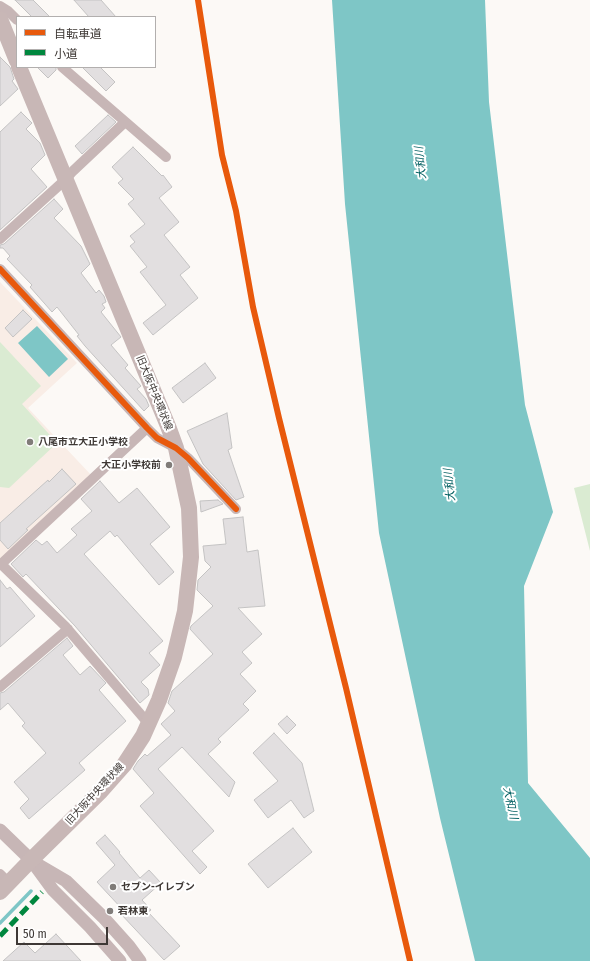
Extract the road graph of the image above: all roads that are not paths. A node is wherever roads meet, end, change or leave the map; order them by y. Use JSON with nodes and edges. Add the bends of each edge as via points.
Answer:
{"nodes":[{"id":1,"x":0,"y":6,"type":"edge"},
{"id":2,"x":0,"y":19,"type":"edge"},
{"id":3,"x":16,"y":19,"type":"edge"},
{"id":4,"x":16,"y":59,"type":"edge"},
{"id":5,"x":19,"y":68,"type":"edge"},
{"id":6,"x":63,"y":68,"type":"edge"},
{"id":7,"x":125,"y":122,"type":"junction"},
{"id":8,"x":166,"y":157,"type":"dead end"},
{"id":9,"x":66,"y":180,"type":"junction"},
{"id":10,"x":0,"y":239,"type":"edge"},
{"id":11,"x":0,"y":269,"type":"edge"},
{"id":12,"x":147,"y":428,"type":"junction"},
{"id":13,"x":176,"y":448,"type":"junction"},
{"id":14,"x":236,"y":510,"type":"dead end"},
{"id":15,"x":1,"y":564,"type":"edge"},
{"id":16,"x":68,"y":629,"type":"junction"},
{"id":17,"x":0,"y":687,"type":"edge"},
{"id":18,"x":148,"y":724,"type":"junction"},
{"id":19,"x":0,"y":830,"type":"edge"},
{"id":20,"x":31,"y":860,"type":"junction"},
{"id":21,"x":3,"y":883,"type":"edge"},
{"id":22,"x":120,"y":961,"type":"edge"},
{"id":23,"x":140,"y":961,"type":"edge"}],
"edges":[{"from":1,"to":3,"type":"street"},
{"from":2,"to":4,"type":"main road"},
{"from":5,"to":9,"type":"main road","name":"旧大阪中央環状線"},
{"from":6,"to":7,"type":"street"},
{"from":7,"to":8,"type":"street"},
{"from":7,"to":9,"type":"street"},
{"from":9,"to":10,"type":"street"},
{"from":9,"to":13,"type":"main road","name":"旧大阪中央環状線"},
{"from":11,"to":12,"type":"street"},
{"from":12,"to":13,"type":"street","via":[[157,438]]},
{"from":12,"to":15,"type":"street"},
{"from":13,"to":14,"type":"street"},
{"from":13,"to":18,"type":"main road","name":"旧大阪中央環状線","via":[[189,508],[191,556],[185,611],[174,657]]},
{"from":15,"to":16,"type":"street"},
{"from":16,"to":17,"type":"street"},
{"from":16,"to":18,"type":"street"},
{"from":18,"to":20,"type":"main road","name":"旧大阪中央環状線","via":[[124,765]]},
{"from":19,"to":20,"type":"street"},
{"from":20,"to":21,"type":"main road","name":"旧大阪中央環状線"},
{"from":20,"to":22,"type":"street","via":[[53,890]]},
{"from":20,"to":23,"type":"street","via":[[66,881],[103,917]]}]}
